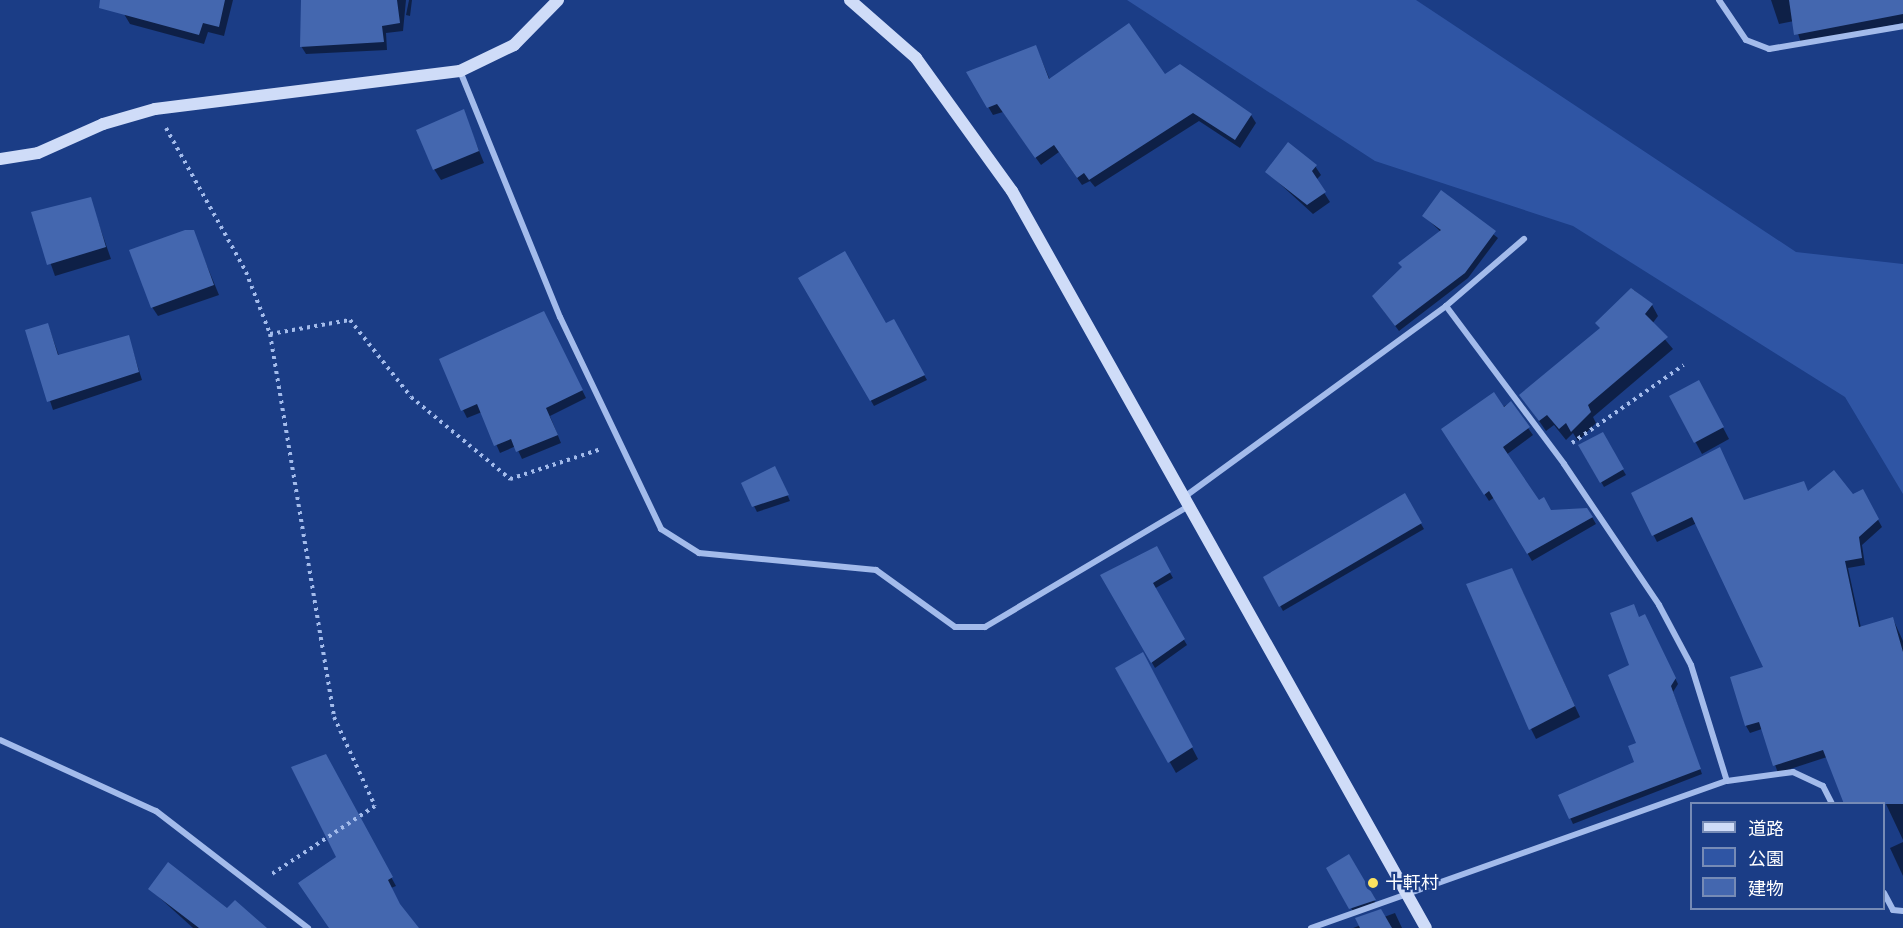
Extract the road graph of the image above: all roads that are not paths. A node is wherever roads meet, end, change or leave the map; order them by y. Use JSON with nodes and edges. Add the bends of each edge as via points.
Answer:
{"nodes":[{"id":1,"x":558,"y":0,"type":"edge"},
{"id":2,"x":850,"y":0,"type":"edge"},
{"id":3,"x":1719,"y":0,"type":"edge"},
{"id":4,"x":1903,"y":26,"type":"edge"},
{"id":5,"x":460,"y":71,"type":"junction"},
{"id":6,"x":0,"y":159,"type":"edge"},
{"id":7,"x":1524,"y":238,"type":"dead end"},
{"id":8,"x":1446,"y":306,"type":"junction"},
{"id":9,"x":1187,"y":495,"type":"junction"},
{"id":10,"x":0,"y":740,"type":"edge"},
{"id":11,"x":1727,"y":781,"type":"junction"},
{"id":12,"x":1831,"y":802,"type":"edge"},
{"id":13,"x":1405,"y":891,"type":"junction"},
{"id":14,"x":1885,"y":895,"type":"edge"},
{"id":15,"x":1903,"y":911,"type":"edge"},
{"id":16,"x":308,"y":928,"type":"edge"},
{"id":17,"x":1311,"y":928,"type":"edge"},
{"id":18,"x":1426,"y":928,"type":"edge"}],
"edges":[{"from":1,"to":5,"type":"street","via":[[514,45]]},
{"from":2,"to":9,"type":"street","via":[[916,58],[962,116],[1012,191]]},
{"from":3,"to":4,"type":"street","via":[[1746,40],[1769,49]]},
{"from":5,"to":6,"type":"street","via":[[155,109],[103,124],[38,153]]},
{"from":5,"to":9,"type":"street","via":[[560,317],[655,518],[673,541],[699,553],[876,570],[955,627],[985,627],[1189,506]]},
{"from":7,"to":8,"type":"street"},
{"from":8,"to":9,"type":"street"},
{"from":8,"to":11,"type":"street","via":[[1557,454],[1659,605],[1691,665]]},
{"from":9,"to":13,"type":"street"},
{"from":10,"to":16,"type":"street","via":[[156,810]]},
{"from":11,"to":12,"type":"street","via":[[1793,772],[1822,786]]},
{"from":11,"to":13,"type":"street"},
{"from":13,"to":17,"type":"street"},
{"from":13,"to":18,"type":"street"},
{"from":14,"to":15,"type":"street","via":[[1893,910]]}]}
